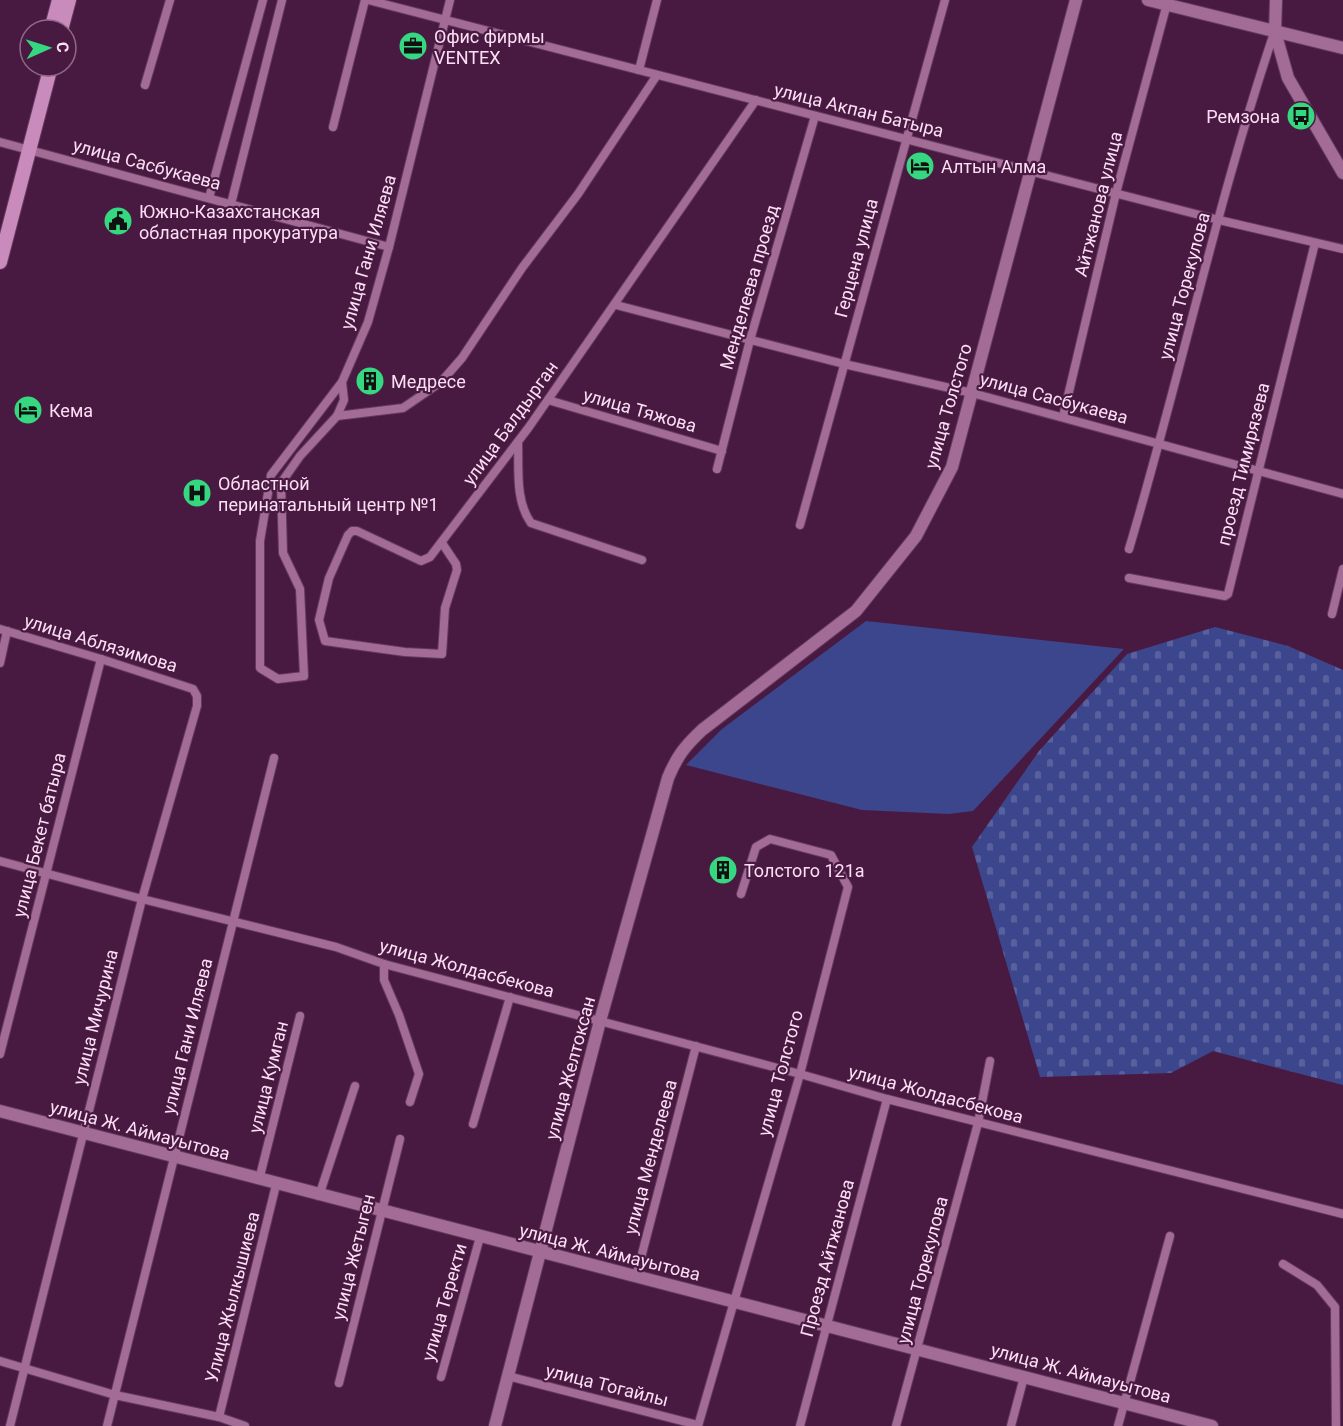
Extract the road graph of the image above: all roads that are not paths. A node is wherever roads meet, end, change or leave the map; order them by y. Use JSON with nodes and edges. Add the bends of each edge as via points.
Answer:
{"nodes":[{"id":1,"x":59,"y":0,"type":"edge"},
{"id":2,"x":69,"y":0,"type":"edge"},
{"id":3,"x":170,"y":0,"type":"edge"},
{"id":4,"x":262,"y":0,"type":"edge"},
{"id":5,"x":282,"y":0,"type":"edge"},
{"id":6,"x":366,"y":0,"type":"edge"},
{"id":7,"x":450,"y":0,"type":"edge"},
{"id":8,"x":657,"y":0,"type":"edge"},
{"id":9,"x":945,"y":0,"type":"edge"},
{"id":10,"x":1076,"y":0,"type":"edge"},
{"id":11,"x":1148,"y":0,"type":"edge"},
{"id":12,"x":1276,"y":0,"type":"edge"},
{"id":13,"x":1168,"y":2,"type":"edge"},
{"id":14,"x":54,"y":18,"type":"edge"},
{"id":15,"x":64,"y":18,"type":"edge"},
{"id":16,"x":445,"y":20,"type":"junction"},
{"id":17,"x":1275,"y":32,"type":"junction"},
{"id":18,"x":1343,"y":48,"type":"edge"},
{"id":19,"x":639,"y":70,"type":"junction"},
{"id":20,"x":657,"y":75,"type":"junction"},
{"id":21,"x":40,"y":78,"type":"edge"},
{"id":22,"x":47,"y":78,"type":"edge"},
{"id":23,"x":145,"y":85,"type":"dead end"},
{"id":24,"x":756,"y":100,"type":"junction"},
{"id":25,"x":815,"y":116,"type":"junction"},
{"id":26,"x":333,"y":127,"type":"dead end"},
{"id":27,"x":905,"y":139,"type":"junction"},
{"id":28,"x":0,"y":142,"type":"edge"},
{"id":29,"x":25,"y":148,"type":"junction"},
{"id":30,"x":1031,"y":171,"type":"junction"},
{"id":31,"x":1343,"y":173,"type":"edge"},
{"id":32,"x":1116,"y":193,"type":"junction"},
{"id":33,"x":209,"y":198,"type":"junction"},
{"id":34,"x":231,"y":204,"type":"junction"},
{"id":35,"x":1219,"y":219,"type":"junction"},
{"id":36,"x":0,"y":232,"type":"edge"},
{"id":37,"x":1315,"y":243,"type":"junction"},
{"id":38,"x":389,"y":247,"type":"junction"},
{"id":39,"x":1343,"y":249,"type":"edge"},
{"id":40,"x":0,"y":262,"type":"edge"},
{"id":41,"x":616,"y":305,"type":"junction"},
{"id":42,"x":750,"y":340,"type":"junction"},
{"id":43,"x":844,"y":364,"type":"junction"},
{"id":44,"x":342,"y":382,"type":"junction"},
{"id":45,"x":972,"y":393,"type":"junction"},
{"id":46,"x":548,"y":400,"type":"junction"},
{"id":47,"x":1063,"y":417,"type":"junction"},
{"id":48,"x":334,"y":418,"type":"junction"},
{"id":49,"x":518,"y":442,"type":"junction"},
{"id":50,"x":1160,"y":443,"type":"junction"},
{"id":51,"x":722,"y":452,"type":"junction"},
{"id":52,"x":717,"y":469,"type":"dead end"},
{"id":53,"x":1257,"y":471,"type":"junction"},
{"id":54,"x":1343,"y":494,"type":"edge"},
{"id":55,"x":800,"y":525,"type":"dead end"},
{"id":56,"x":442,"y":543,"type":"junction"},
{"id":57,"x":1129,"y":549,"type":"dead end"},
{"id":58,"x":642,"y":560,"type":"dead end"},
{"id":59,"x":1343,"y":569,"type":"edge"},
{"id":60,"x":1129,"y":578,"type":"dead end"},
{"id":61,"x":1332,"y":614,"type":"dead end"},
{"id":62,"x":4,"y":630,"type":"edge"},
{"id":63,"x":101,"y":658,"type":"junction"},
{"id":64,"x":0,"y":663,"type":"edge"},
{"id":65,"x":193,"y":689,"type":"joint"},
{"id":66,"x":702,"y":730,"type":"joint"},
{"id":67,"x":274,"y":758,"type":"dead end"},
{"id":68,"x":0,"y":861,"type":"edge"},
{"id":69,"x":47,"y":874,"type":"junction"},
{"id":70,"x":741,"y":894,"type":"dead end"},
{"id":71,"x":142,"y":899,"type":"junction"},
{"id":72,"x":232,"y":922,"type":"junction"},
{"id":73,"x":384,"y":964,"type":"junction"},
{"id":74,"x":510,"y":998,"type":"junction"},
{"id":75,"x":300,"y":1016,"type":"dead end"},
{"id":76,"x":600,"y":1021,"type":"junction"},
{"id":77,"x":696,"y":1046,"type":"junction"},
{"id":78,"x":0,"y":1054,"type":"edge"},
{"id":79,"x":990,"y":1061,"type":"dead end"},
{"id":80,"x":800,"y":1074,"type":"junction"},
{"id":81,"x":355,"y":1086,"type":"dead end"},
{"id":82,"x":887,"y":1099,"type":"junction"},
{"id":83,"x":410,"y":1102,"type":"dead end"},
{"id":84,"x":0,"y":1112,"type":"edge"},
{"id":85,"x":978,"y":1123,"type":"junction"},
{"id":86,"x":473,"y":1124,"type":"dead end"},
{"id":87,"x":83,"y":1133,"type":"junction"},
{"id":88,"x":400,"y":1139,"type":"dead end"},
{"id":89,"x":174,"y":1157,"type":"junction"},
{"id":90,"x":260,"y":1180,"type":"junction"},
{"id":91,"x":276,"y":1185,"type":"junction"},
{"id":92,"x":319,"y":1196,"type":"junction"},
{"id":93,"x":382,"y":1212,"type":"junction"},
{"id":94,"x":1343,"y":1214,"type":"edge"},
{"id":95,"x":1170,"y":1236,"type":"dead end"},
{"id":96,"x":480,"y":1237,"type":"junction"},
{"id":97,"x":540,"y":1252,"type":"junction"},
{"id":98,"x":1283,"y":1264,"type":"dead end"},
{"id":99,"x":636,"y":1277,"type":"junction"},
{"id":100,"x":733,"y":1302,"type":"junction"},
{"id":101,"x":826,"y":1326,"type":"junction"},
{"id":102,"x":918,"y":1349,"type":"junction"},
{"id":103,"x":0,"y":1361,"type":"edge"},
{"id":104,"x":25,"y":1367,"type":"junction"},
{"id":105,"x":508,"y":1376,"type":"junction"},
{"id":106,"x":441,"y":1377,"type":"dead end"},
{"id":107,"x":1024,"y":1377,"type":"junction"},
{"id":108,"x":339,"y":1383,"type":"dead end"},
{"id":109,"x":115,"y":1395,"type":"junction"},
{"id":110,"x":1124,"y":1403,"type":"junction"},
{"id":111,"x":219,"y":1418,"type":"junction"},
{"id":112,"x":10,"y":1426,"type":"edge"},
{"id":113,"x":107,"y":1426,"type":"edge"},
{"id":114,"x":244,"y":1426,"type":"edge"},
{"id":115,"x":495,"y":1426,"type":"edge"},
{"id":116,"x":698,"y":1426,"type":"edge"},
{"id":117,"x":800,"y":1426,"type":"edge"},
{"id":118,"x":896,"y":1426,"type":"edge"},
{"id":119,"x":1011,"y":1426,"type":"edge"},
{"id":120,"x":1118,"y":1426,"type":"edge"},
{"id":121,"x":1212,"y":1426,"type":"edge"},
{"id":122,"x":1336,"y":1426,"type":"edge"}],
"edges":[{"from":1,"to":14,"type":"main road"},
{"from":2,"to":15,"type":"main road"},
{"from":3,"to":23,"type":"street"},
{"from":4,"to":33,"type":"street"},
{"from":5,"to":34,"type":"street"},
{"from":6,"to":16,"type":"street","name":"улица Акпан Батыра"},
{"from":6,"to":26,"type":"street"},
{"from":7,"to":16,"type":"street","name":"улица Гани Иляева"},
{"from":8,"to":19,"type":"street"},
{"from":9,"to":27,"type":"street","name":"Герцена улица"},
{"from":10,"to":30,"type":"street","name":"улица Толстого"},
{"from":11,"to":13,"type":"street"},
{"from":12,"to":17,"type":"street"},
{"from":13,"to":17,"type":"street"},
{"from":13,"to":32,"type":"street","name":"Айтжанова улица"},
{"from":16,"to":19,"type":"street","name":"улица Акпан Батыра"},
{"from":16,"to":38,"type":"street","name":"улица Гани Иляева"},
{"from":17,"to":18,"type":"street"},
{"from":17,"to":31,"type":"street","via":[[1288,78]]},
{"from":17,"to":35,"type":"street","name":"улица Торекулова"},
{"from":19,"to":20,"type":"street","name":"улица Акпан Батыра"},
{"from":20,"to":24,"type":"street","name":"улица Акпан Батыра"},
{"from":20,"to":48,"type":"street","via":[[578,194],[441,382],[403,408]]},
{"from":21,"to":29,"type":"main road"},
{"from":22,"to":29,"type":"main road"},
{"from":24,"to":25,"type":"street","name":"улица Акпан Батыра"},
{"from":24,"to":41,"type":"street","name":"улица Балдырган"},
{"from":25,"to":27,"type":"street","name":"улица Акпан Батыра"},
{"from":25,"to":42,"type":"street","name":"Менделеева проезд"},
{"from":27,"to":30,"type":"street","name":"улица Акпан Батыра"},
{"from":27,"to":43,"type":"street","name":"Герцена улица"},
{"from":28,"to":29,"type":"street","name":"улица Сасбукаева"},
{"from":29,"to":33,"type":"street","name":"улица Сасбукаева"},
{"from":29,"to":36,"type":"main road"},
{"from":29,"to":40,"type":"main road"},
{"from":30,"to":32,"type":"street","name":"улица Акпан Батыра"},
{"from":30,"to":45,"type":"street","name":"улица Толстого"},
{"from":32,"to":35,"type":"street","name":"улица Акпан Батыра"},
{"from":32,"to":47,"type":"street","name":"Айтжанова улица"},
{"from":33,"to":34,"type":"street","name":"улица Сасбукаева"},
{"from":34,"to":38,"type":"street","name":"улица Сасбукаева"},
{"from":35,"to":37,"type":"street","name":"улица Акпан Батыра"},
{"from":35,"to":50,"type":"street","name":"улица Торекулова"},
{"from":37,"to":39,"type":"street","name":"улица Акпан Батыра"},
{"from":37,"to":53,"type":"street","name":"проезд Тимирязева"},
{"from":38,"to":44,"type":"street","name":"улица Гани Иляева","via":[[368,322]]},
{"from":41,"to":42,"type":"street","name":"улица Сасбукаева"},
{"from":41,"to":46,"type":"street","name":"улица Балдырган"},
{"from":42,"to":43,"type":"street","name":"улица Сасбукаева"},
{"from":42,"to":51,"type":"street","name":"Менделеева проезд"},
{"from":43,"to":45,"type":"street","name":"улица Сасбукаева"},
{"from":43,"to":55,"type":"street","name":"Герцена улица"},
{"from":44,"to":48,"type":"street","via":[[345,400]]},
{"from":44,"to":48,"type":"street","name":"улица Гани Иляева","via":[[271,475],[260,542],[260,668],[278,679],[304,676],[300,590],[283,553],[281,483]]},
{"from":45,"to":47,"type":"street","name":"улица Сасбукаева"},
{"from":45,"to":66,"type":"street","name":"улица Толстого","via":[[942,489],[916,536],[885,576],[856,611]]},
{"from":46,"to":49,"type":"street","name":"улица Балдырган"},
{"from":46,"to":51,"type":"street","name":"улица Тяжова"},
{"from":47,"to":50,"type":"street","name":"улица Сасбукаева"},
{"from":49,"to":56,"type":"street","name":"улица Балдырган"},
{"from":49,"to":58,"type":"street","via":[[523,512],[531,523]]},
{"from":50,"to":53,"type":"street","name":"улица Сасбукаева"},
{"from":50,"to":57,"type":"street","name":"улица Торекулова"},
{"from":51,"to":52,"type":"street","name":"Менделеева проезд"},
{"from":53,"to":54,"type":"street","name":"улица Сасбукаева"},
{"from":53,"to":60,"type":"street","name":"проезд Тимирязева","via":[[1227,596]]},
{"from":56,"to":56,"type":"street","name":"улица Балдырган","via":[[421,561],[352,531],[329,578],[319,620],[325,640],[442,654],[445,608],[457,570]]},
{"from":59,"to":61,"type":"street"},
{"from":62,"to":63,"type":"street","name":"улица Аблязимова"},
{"from":62,"to":64,"type":"street"},
{"from":63,"to":65,"type":"street","name":"улица Аблязимова"},
{"from":63,"to":69,"type":"street","name":"улица Бекет батыра"},
{"from":65,"to":71,"type":"street","name":"улица Мичурина","via":[[197,706]]},
{"from":66,"to":76,"type":"street","name":"улица Желтоксан","via":[[680,753],[668,778]]},
{"from":67,"to":72,"type":"street","name":"улица Гани Иляева"},
{"from":68,"to":69,"type":"street","name":"улица Жолдасбекова"},
{"from":69,"to":71,"type":"street","name":"улица Жолдасбекова"},
{"from":69,"to":78,"type":"street","name":"улица Бекет батыра"},
{"from":70,"to":80,"type":"street","name":"улица Толстого","via":[[756,847],[770,839],[831,855],[848,887]]},
{"from":71,"to":72,"type":"street","name":"улица Жолдасбекова"},
{"from":71,"to":87,"type":"street","name":"улица Мичурина"},
{"from":72,"to":73,"type":"street","name":"улица Жолдасбекова","via":[[336,947]]},
{"from":72,"to":89,"type":"street","name":"улица Гани Иляева"},
{"from":73,"to":74,"type":"street","name":"улица Жолдасбекова"},
{"from":73,"to":83,"type":"street","via":[[384,980],[418,1074]]},
{"from":74,"to":76,"type":"street","name":"улица Жолдасбекова"},
{"from":74,"to":86,"type":"street"},
{"from":75,"to":90,"type":"street","name":"улица Кумган"},
{"from":76,"to":77,"type":"street","name":"улица Жолдасбекова"},
{"from":76,"to":97,"type":"street","name":"улица Желтоксан"},
{"from":77,"to":80,"type":"street","name":"улица Жолдасбекова"},
{"from":77,"to":99,"type":"street","name":"улица Менделеева"},
{"from":79,"to":85,"type":"street","name":"улица Торекулова"},
{"from":80,"to":82,"type":"street","name":"улица Жолдасбекова"},
{"from":80,"to":100,"type":"street","name":"улица Толстого"},
{"from":81,"to":92,"type":"street"},
{"from":82,"to":85,"type":"street","name":"улица Жолдасбекова"},
{"from":82,"to":101,"type":"street","name":"Проезд Айтжанова"},
{"from":84,"to":87,"type":"street","name":"улица Ж. Аймауытова"},
{"from":85,"to":94,"type":"street","name":"улица Жолдасбекова"},
{"from":85,"to":102,"type":"street","name":"улица Торекулова"},
{"from":87,"to":89,"type":"street","name":"улица Ж. Аймауытова"},
{"from":87,"to":104,"type":"street","name":"улица Мичурина"},
{"from":88,"to":93,"type":"street","name":"улица Жетыген"},
{"from":89,"to":90,"type":"street","name":"улица Ж. Аймауытова"},
{"from":89,"to":109,"type":"street","name":"улица Гани Иляева"},
{"from":90,"to":91,"type":"street","name":"улица Ж. Аймауытова"},
{"from":91,"to":92,"type":"street","name":"улица Ж. Аймауытова"},
{"from":91,"to":111,"type":"street","name":"Улица Жылкышиева"},
{"from":92,"to":93,"type":"street","name":"улица Ж. Аймауытова"},
{"from":93,"to":96,"type":"street","name":"улица Ж. Аймауытова"},
{"from":93,"to":108,"type":"street","name":"улица Жетыген"},
{"from":95,"to":110,"type":"street"},
{"from":96,"to":97,"type":"street","name":"улица Ж. Аймауытова"},
{"from":96,"to":106,"type":"street","name":"улица Теректи"},
{"from":97,"to":99,"type":"street","name":"улица Ж. Аймауытова"},
{"from":97,"to":105,"type":"street","name":"улица Желтоксан"},
{"from":98,"to":122,"type":"street","via":[[1317,1285],[1335,1307]]},
{"from":99,"to":100,"type":"street","name":"улица Ж. Аймауытова"},
{"from":100,"to":101,"type":"street","name":"улица Ж. Аймауытова"},
{"from":100,"to":116,"type":"street","name":"улица Толстого"},
{"from":101,"to":102,"type":"street","name":"улица Ж. Аймауытова"},
{"from":101,"to":117,"type":"street","name":"Проезд Айтжанова"},
{"from":102,"to":107,"type":"street","name":"улица Ж. Аймауытова"},
{"from":102,"to":118,"type":"street","name":"улица Торекулова"},
{"from":103,"to":104,"type":"street"},
{"from":104,"to":109,"type":"street"},
{"from":104,"to":112,"type":"street","name":"улица Мичурина"},
{"from":105,"to":115,"type":"street","name":"улица Желтоксан"},
{"from":105,"to":116,"type":"street","name":"улица Тогайлы"},
{"from":107,"to":110,"type":"street","name":"улица Ж. Аймауытова"},
{"from":107,"to":119,"type":"street"},
{"from":109,"to":111,"type":"street"},
{"from":109,"to":113,"type":"street","name":"улица Гани Иляева"},
{"from":110,"to":120,"type":"street"},
{"from":110,"to":121,"type":"street","name":"улица Ж. Аймауытова"},
{"from":111,"to":114,"type":"street"}]}
